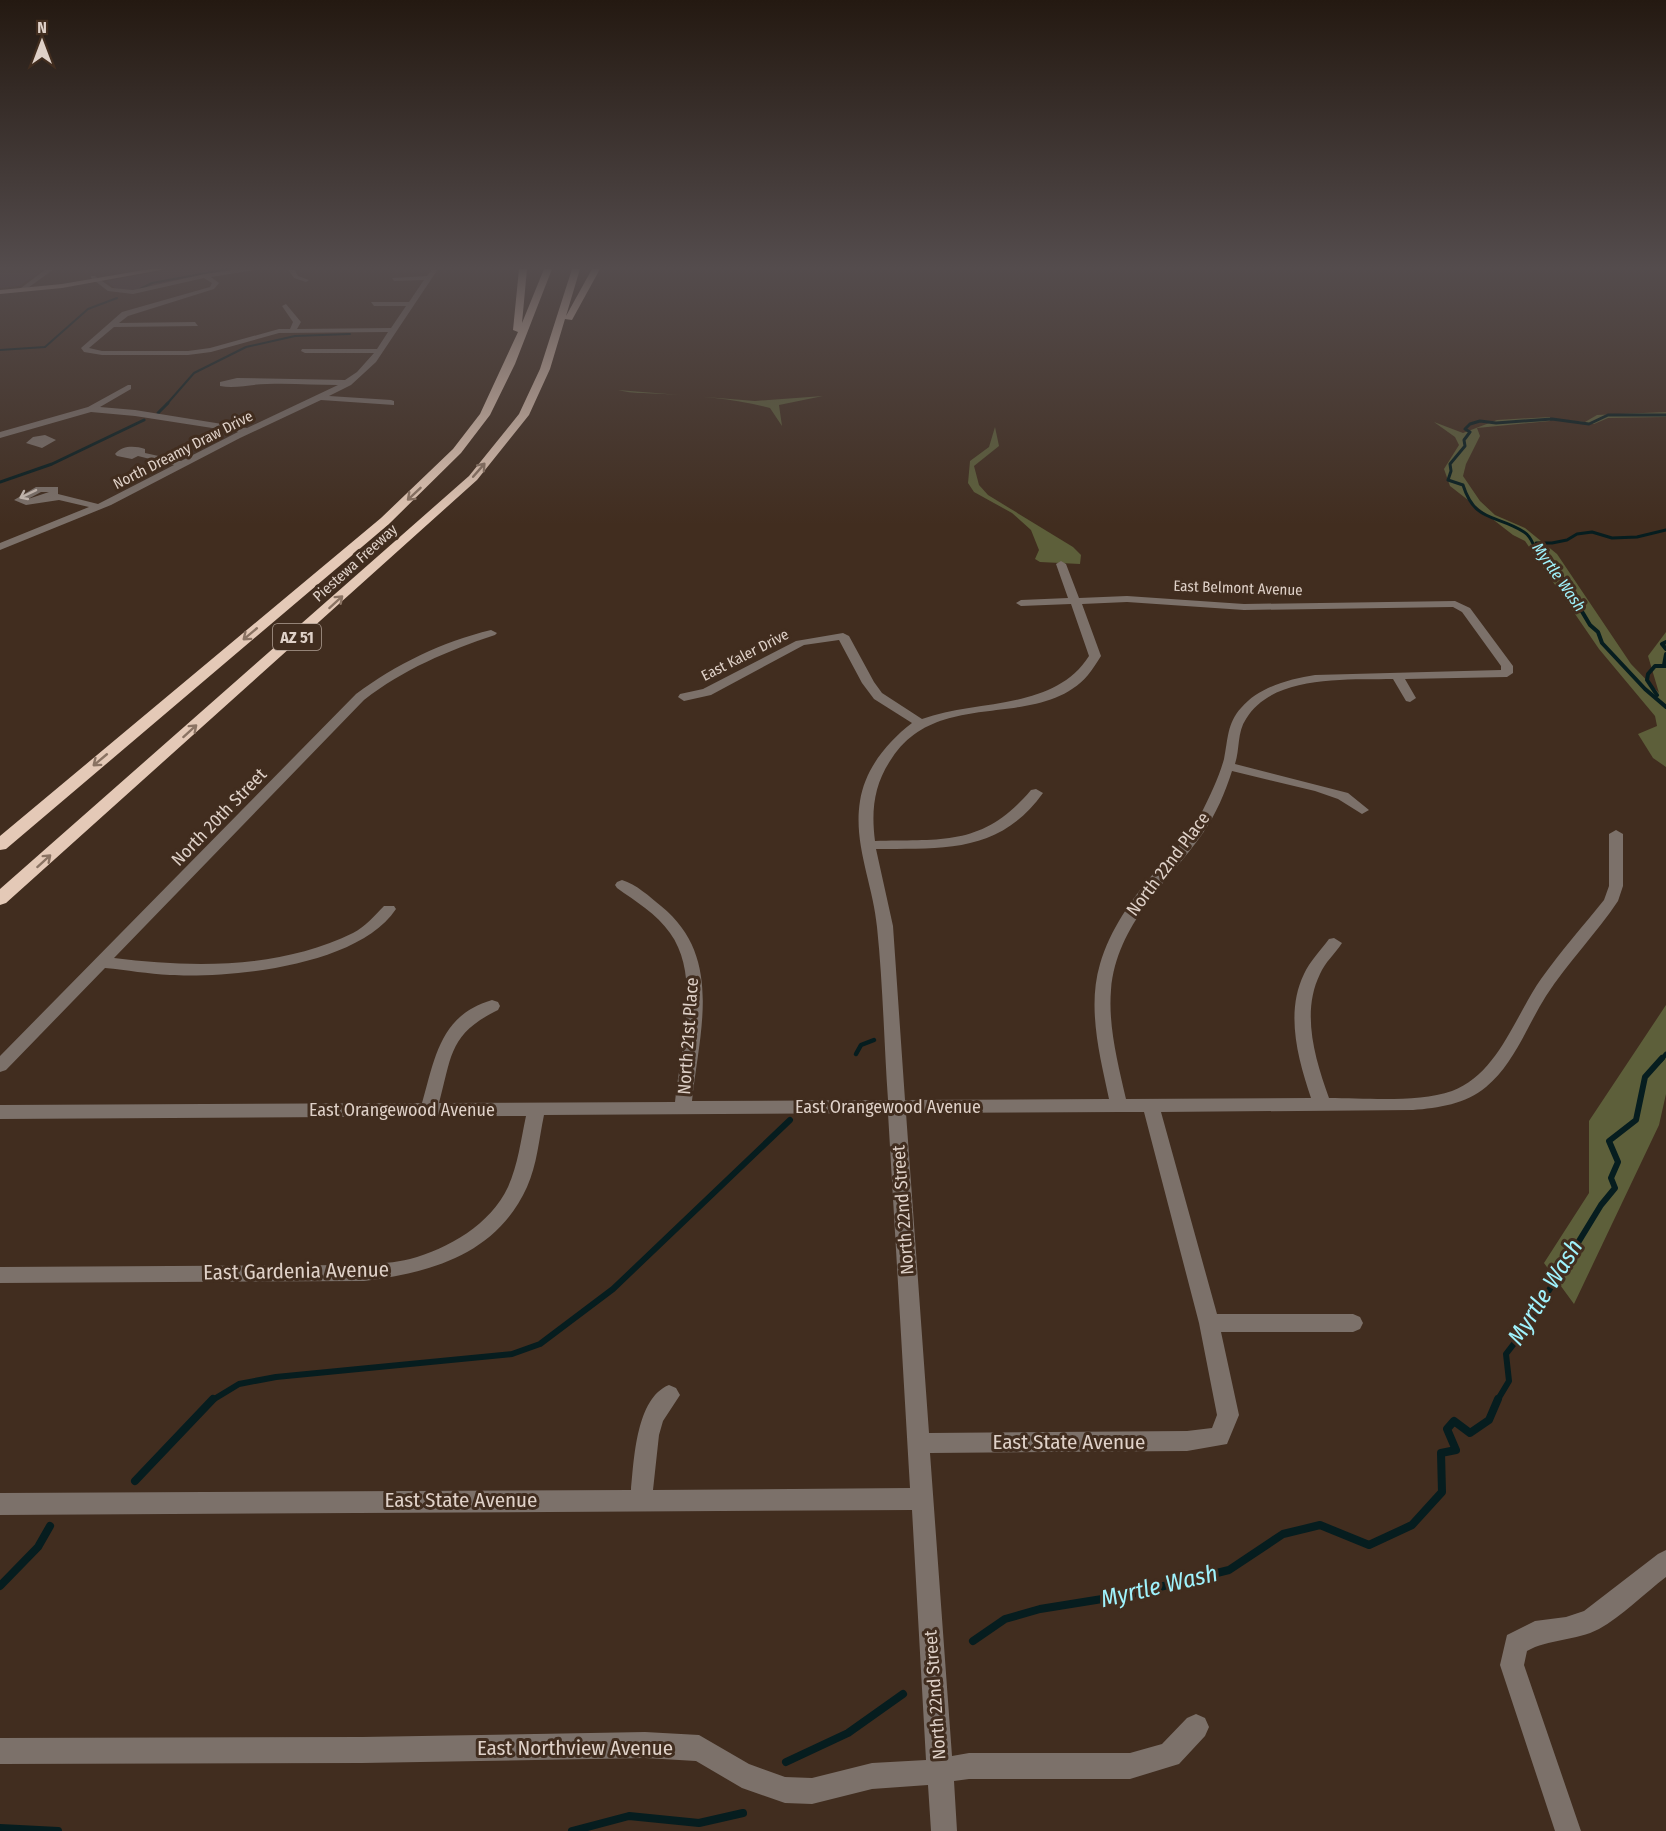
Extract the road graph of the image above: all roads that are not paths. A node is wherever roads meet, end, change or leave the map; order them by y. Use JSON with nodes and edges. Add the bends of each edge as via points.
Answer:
{"nodes":[{"id":1,"x":376,"y":354,"type":"edge"},
{"id":2,"x":512,"y":354,"type":"edge"},
{"id":3,"x":550,"y":354,"type":"edge"},
{"id":4,"x":243,"y":382,"type":"dead end"},
{"id":5,"x":348,"y":383,"type":"junction"},
{"id":6,"x":134,"y":385,"type":"dead end"},
{"id":7,"x":321,"y":398,"type":"junction"},
{"id":8,"x":391,"y":403,"type":"dead end"},
{"id":9,"x":91,"y":409,"type":"junction"},
{"id":10,"x":18,"y":430,"type":"junction"},
{"id":11,"x":247,"y":431,"type":"junction"},
{"id":12,"x":0,"y":435,"type":"edge"},
{"id":13,"x":36,"y":439,"type":"dead end"},
{"id":14,"x":139,"y":454,"type":"dead end"},
{"id":15,"x":184,"y":465,"type":"junction"},
{"id":16,"x":47,"y":497,"type":"dead end"},
{"id":17,"x":98,"y":507,"type":"junction"},
{"id":18,"x":0,"y":547,"type":"edge"},
{"id":19,"x":1061,"y":564,"type":"dead end"},
{"id":20,"x":1073,"y":600,"type":"junction"},
{"id":21,"x":1021,"y":603,"type":"dead end"},
{"id":22,"x":491,"y":633,"type":"dead end"},
{"id":23,"x":1507,"y":673,"type":"joint"},
{"id":24,"x":1396,"y":675,"type":"junction"},
{"id":25,"x":684,"y":697,"type":"dead end"},
{"id":26,"x":1410,"y":698,"type":"dead end"},
{"id":27,"x":920,"y":723,"type":"junction"},
{"id":28,"x":1228,"y":766,"type":"junction"},
{"id":29,"x":1036,"y":793,"type":"dead end"},
{"id":30,"x":1362,"y":810,"type":"dead end"},
{"id":31,"x":1616,"y":834,"type":"dead end"},
{"id":32,"x":0,"y":845,"type":"edge"},
{"id":33,"x":867,"y":845,"type":"junction"},
{"id":34,"x":622,"y":885,"type":"dead end"},
{"id":35,"x":0,"y":899,"type":"edge"},
{"id":36,"x":388,"y":909,"type":"dead end"},
{"id":37,"x":1334,"y":943,"type":"dead end"},
{"id":38,"x":103,"y":962,"type":"junction"},
{"id":39,"x":492,"y":1006,"type":"dead end"},
{"id":40,"x":0,"y":1066,"type":"edge"},
{"id":41,"x":1322,"y":1104,"type":"junction"},
{"id":42,"x":1119,"y":1106,"type":"junction"},
{"id":43,"x":1151,"y":1106,"type":"junction"},
{"id":44,"x":895,"y":1107,"type":"junction"},
{"id":45,"x":429,"y":1109,"type":"junction"},
{"id":46,"x":683,"y":1109,"type":"junction"},
{"id":47,"x":536,"y":1110,"type":"junction"},
{"id":48,"x":0,"y":1112,"type":"edge"},
{"id":49,"x":0,"y":1275,"type":"edge"},
{"id":50,"x":1209,"y":1323,"type":"junction"},
{"id":51,"x":1353,"y":1323,"type":"dead end"},
{"id":52,"x":669,"y":1395,"type":"dead end"},
{"id":53,"x":918,"y":1443,"type":"junction"},
{"id":54,"x":641,"y":1499,"type":"junction"},
{"id":55,"x":922,"y":1499,"type":"junction"},
{"id":56,"x":0,"y":1504,"type":"edge"},
{"id":57,"x":1666,"y":1562,"type":"edge"},
{"id":58,"x":1196,"y":1726,"type":"dead end"},
{"id":59,"x":0,"y":1751,"type":"edge"},
{"id":60,"x":940,"y":1771,"type":"junction"},
{"id":61,"x":944,"y":1831,"type":"edge"},
{"id":62,"x":1568,"y":1831,"type":"edge"}],
"edges":[{"from":1,"to":5,"type":"street","name":"North Dreamy Draw Drive"},
{"from":2,"to":32,"type":"highway","name":"Piestewa Freeway","number":"AZ 51","one_way":true,"via":[[485,415],[437,473]]},
{"from":35,"to":3,"type":"highway","name":"Piestewa Freeway","number":"AZ 51","one_way":true,"via":[[473,478],[524,416]]},
{"from":4,"to":5,"type":"street"},
{"from":5,"to":7,"type":"street","name":"North Dreamy Draw Drive"},
{"from":6,"to":9,"type":"street"},
{"from":7,"to":8,"type":"street"},
{"from":7,"to":11,"type":"street","name":"North Dreamy Draw Drive"},
{"from":9,"to":10,"type":"street"},
{"from":9,"to":11,"type":"street"},
{"from":10,"to":12,"type":"street"},
{"from":10,"to":13,"type":"street"},
{"from":11,"to":15,"type":"street","name":"North Dreamy Draw Drive"},
{"from":14,"to":15,"type":"street"},
{"from":15,"to":17,"type":"street","name":"North Dreamy Draw Drive"},
{"from":16,"to":17,"type":"street"},
{"from":17,"to":18,"type":"street","name":"North Dreamy Draw Drive"},
{"from":19,"to":20,"type":"street","name":"North 22nd Street"},
{"from":20,"to":21,"type":"street","name":"East Belmont Avenue"},
{"from":20,"to":23,"type":"street","name":"East Belmont Avenue","via":[[1126,599],[1244,607],[1455,604],[1466,610],[1507,666]]},
{"from":20,"to":27,"type":"street","name":"North 22nd Street","via":[[1095,656],[1083,675],[1028,701],[953,712]]},
{"from":22,"to":38,"type":"street","name":"North 20th Street","via":[[413,661],[360,698]]},
{"from":23,"to":24,"type":"street","name":"North 22nd Place"},
{"from":24,"to":26,"type":"street"},
{"from":24,"to":28,"type":"street","name":"North 22nd Place","via":[[1310,680],[1266,694],[1238,720]]},
{"from":25,"to":27,"type":"street","name":"East Kaler Drive","via":[[707,692],[810,640],[843,636],[878,696]]},
{"from":27,"to":33,"type":"street","name":"North 22nd Street","via":[[882,760],[866,808]]},
{"from":28,"to":30,"type":"street","via":[[1319,788],[1343,796]]},
{"from":28,"to":42,"type":"street","name":"North 22nd Place","via":[[1206,817],[1139,901],[1113,944],[1105,977],[1102,1026]]},
{"from":29,"to":33,"type":"street","via":[[1004,825],[988,834],[963,840]]},
{"from":31,"to":41,"type":"street","name":"East Orangewood Avenue","via":[[1616,886],[1611,901],[1541,991],[1485,1078],[1469,1090],[1444,1100]]},
{"from":33,"to":44,"type":"street","name":"North 22nd Street","via":[[881,893],[885,926]]},
{"from":34,"to":46,"type":"street","name":"North 21st Place","via":[[661,913],[679,934],[693,969],[694,1004]]},
{"from":36,"to":38,"type":"street","via":[[360,936],[269,964],[219,970],[168,970]]},
{"from":37,"to":41,"type":"street","via":[[1311,976],[1302,1014],[1304,1043]]},
{"from":38,"to":40,"type":"street","name":"North 20th Street"},
{"from":39,"to":45,"type":"street","via":[[467,1020],[452,1037]]},
{"from":41,"to":43,"type":"street","name":"East Orangewood Avenue"},
{"from":42,"to":43,"type":"street","name":"East Orangewood Avenue"},
{"from":42,"to":44,"type":"street","name":"East Orangewood Avenue"},
{"from":43,"to":50,"type":"street"},
{"from":44,"to":46,"type":"street","name":"East Orangewood Avenue"},
{"from":44,"to":53,"type":"street","name":"North 22nd Street"},
{"from":45,"to":47,"type":"street","name":"East Orangewood Avenue"},
{"from":45,"to":48,"type":"street","name":"East Orangewood Avenue"},
{"from":46,"to":47,"type":"street","name":"East Orangewood Avenue"},
{"from":47,"to":49,"type":"street","name":"East Gardenia Avenue","via":[[523,1170],[509,1203],[474,1239],[408,1268],[364,1273]]},
{"from":50,"to":51,"type":"street"},
{"from":50,"to":53,"type":"street","name":"East State Avenue","via":[[1228,1415],[1219,1437],[1187,1441]]},
{"from":52,"to":54,"type":"street","via":[[654,1417],[648,1435]]},
{"from":53,"to":55,"type":"street","name":"North 22nd Street"},
{"from":54,"to":55,"type":"street","name":"East State Avenue"},
{"from":54,"to":56,"type":"street","name":"East State Avenue"},
{"from":55,"to":60,"type":"street","name":"North 22nd Street"},
{"from":57,"to":62,"type":"street","via":[[1591,1620],[1566,1629],[1535,1633],[1515,1644],[1512,1665]]},
{"from":58,"to":60,"type":"street","name":"East Northview Avenue","via":[[1170,1755],[1130,1766],[969,1766]]},
{"from":59,"to":60,"type":"street","name":"East Northview Avenue","via":[[645,1744],[699,1748],[742,1775],[785,1790],[812,1791],[872,1776]]},
{"from":60,"to":61,"type":"street","name":"North 22nd Street"}]}
